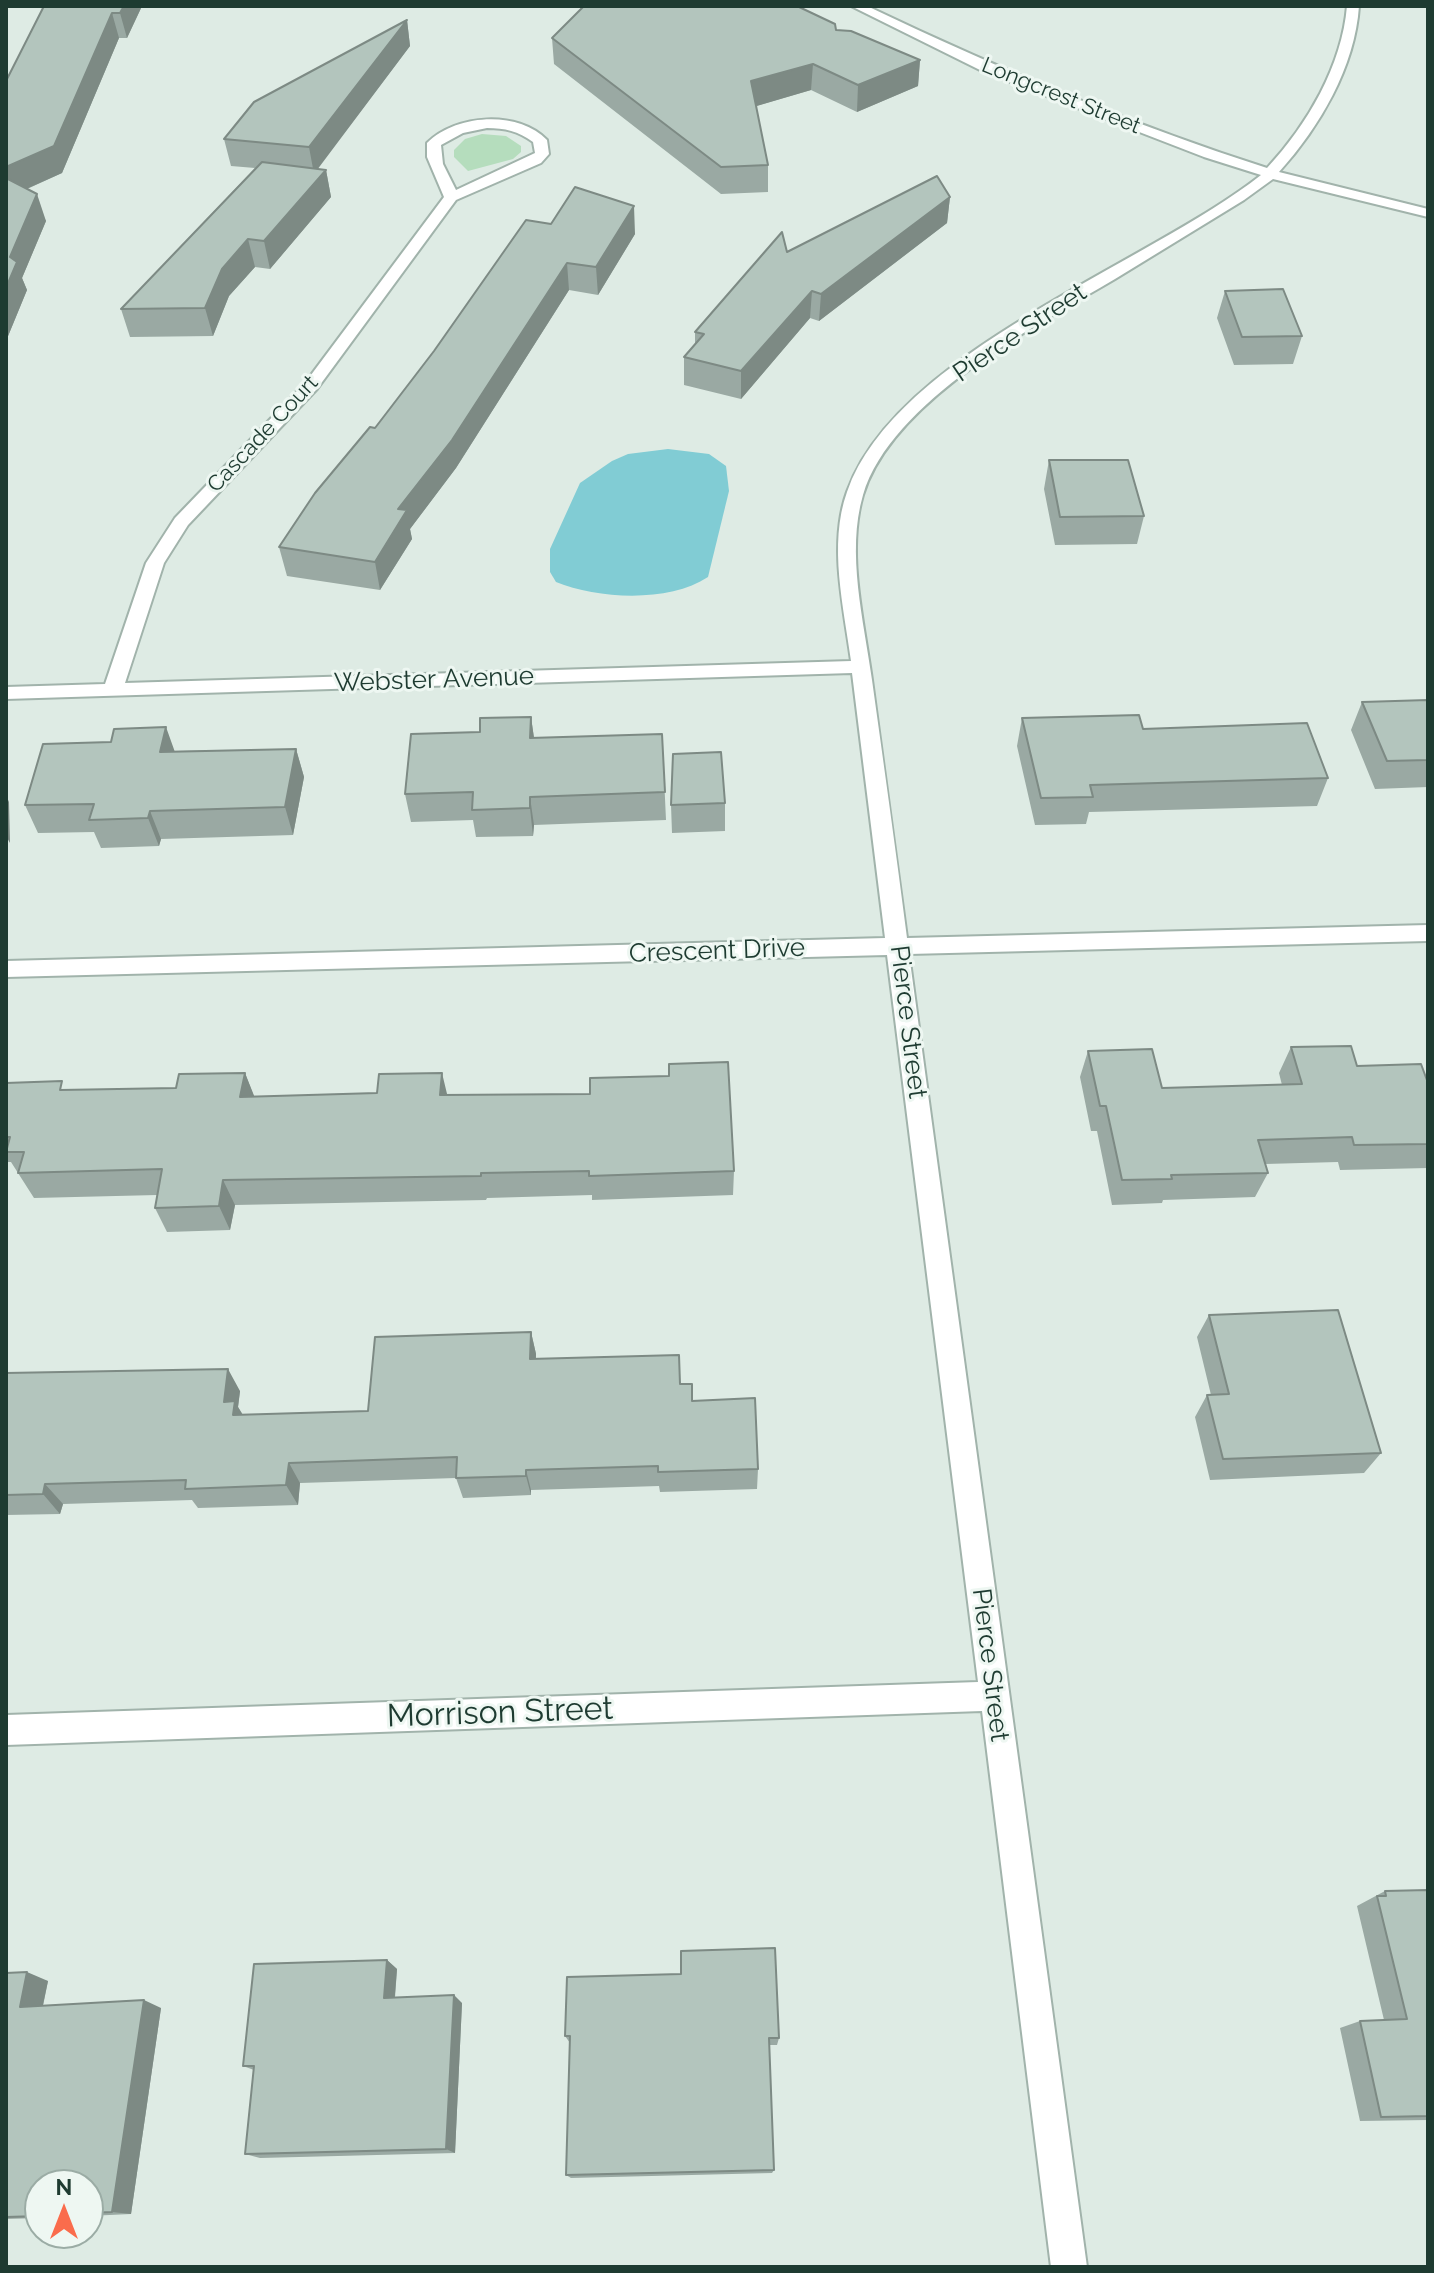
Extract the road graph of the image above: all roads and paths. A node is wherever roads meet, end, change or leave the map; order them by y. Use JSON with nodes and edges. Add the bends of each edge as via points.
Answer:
{"nodes":[{"id":1,"x":857,"y":6,"type":"edge"},
{"id":2,"x":1353,"y":6,"type":"edge"},
{"id":3,"x":1269,"y":175,"type":"junction"},
{"id":4,"x":451,"y":197,"type":"junction"},
{"id":5,"x":1428,"y":213,"type":"edge"},
{"id":6,"x":861,"y":667,"type":"junction"},
{"id":7,"x":113,"y":690,"type":"junction"},
{"id":8,"x":6,"y":693,"type":"edge"},
{"id":9,"x":1428,"y":933,"type":"edge"},
{"id":10,"x":898,"y":945,"type":"junction"},
{"id":11,"x":6,"y":969,"type":"edge"},
{"id":12,"x":993,"y":1696,"type":"junction"},
{"id":13,"x":6,"y":1730,"type":"edge"},
{"id":14,"x":1069,"y":2267,"type":"edge"}],
"edges":[{"from":1,"to":3,"type":"street","name":"Longcrest Street","via":[[989,69]]},
{"from":2,"to":3,"type":"street","name":"Pierce Street","via":[[1348,43],[1334,78]]},
{"from":3,"to":5,"type":"street","name":"Longcrest Street"},
{"from":3,"to":6,"type":"street","name":"Pierce Street","via":[[996,342],[879,446],[856,489],[849,526]]},
{"from":4,"to":4,"type":"street","name":"Cascade Court","via":[[536,160],[542,154],[540,140],[520,128],[489,124],[443,136],[434,143],[432,156]]},
{"from":4,"to":7,"type":"street","name":"Cascade Court","via":[[311,386],[181,522],[155,563]]},
{"from":6,"to":7,"type":"street","name":"Webster Avenue"},
{"from":6,"to":10,"type":"street","name":"Pierce Street"},
{"from":7,"to":8,"type":"street","name":"Webster Avenue"},
{"from":9,"to":10,"type":"street","name":"Crescent Drive"},
{"from":10,"to":11,"type":"street","name":"Crescent Drive"},
{"from":10,"to":12,"type":"street","name":"Pierce Street"},
{"from":12,"to":13,"type":"street","name":"Morrison Street"},
{"from":12,"to":14,"type":"street","name":"Pierce Street"}]}
